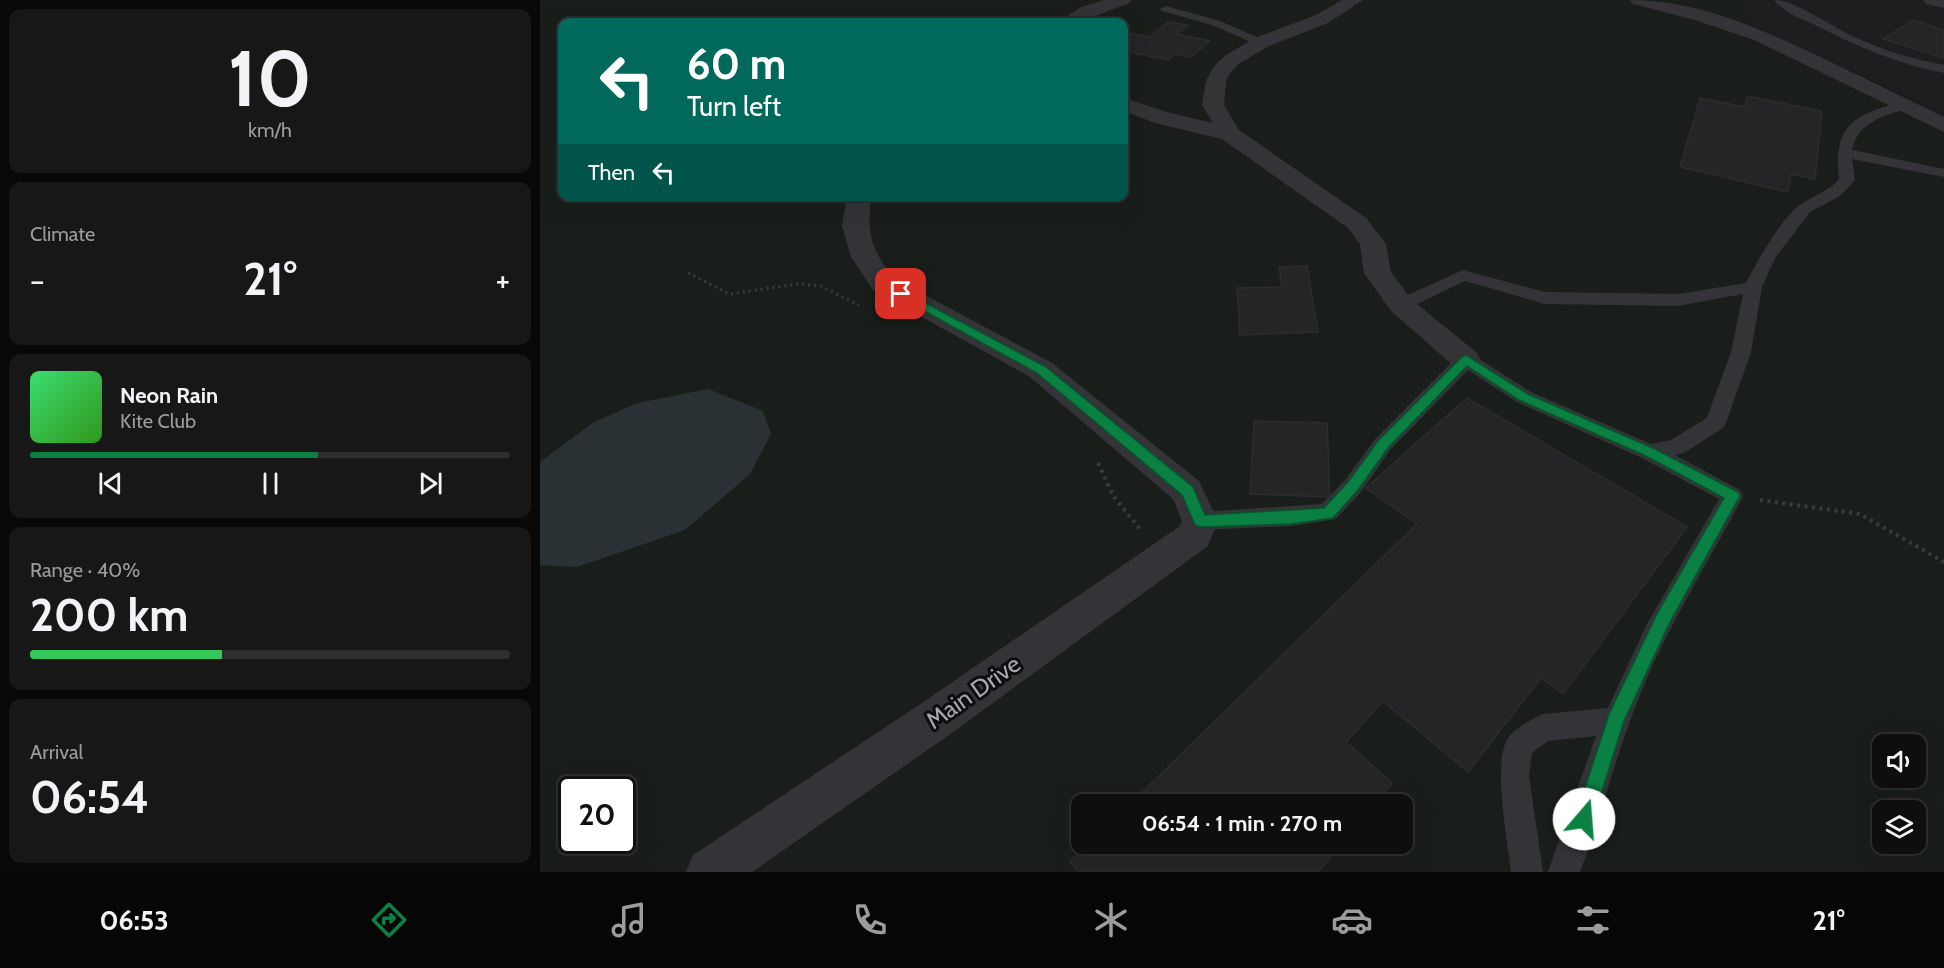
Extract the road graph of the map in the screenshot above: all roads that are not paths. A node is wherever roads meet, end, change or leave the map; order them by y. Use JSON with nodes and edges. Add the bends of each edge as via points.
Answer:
{"nodes":[{"id":1,"x":1122,"y":0,"type":"edge"},
{"id":2,"x":1354,"y":0,"type":"edge"},
{"id":3,"x":1639,"y":0,"type":"edge"},
{"id":4,"x":1779,"y":0,"type":"edge"},
{"id":5,"x":1932,"y":0,"type":"edge"},
{"id":6,"x":1944,"y":3,"type":"edge"},
{"id":7,"x":1166,"y":9,"type":"dead end"},
{"id":8,"x":1075,"y":18,"type":"edge"},
{"id":9,"x":1262,"y":42,"type":"junction"},
{"id":10,"x":1944,"y":69,"type":"edge"},
{"id":11,"x":1128,"y":105,"type":"edge"},
{"id":12,"x":1903,"y":106,"type":"junction"},
{"id":13,"x":1944,"y":125,"type":"edge"},
{"id":14,"x":1230,"y":134,"type":"junction"},
{"id":15,"x":1845,"y":153,"type":"junction"},
{"id":16,"x":1944,"y":174,"type":"edge"},
{"id":17,"x":858,"y":201,"type":"edge"},
{"id":18,"x":1753,"y":286,"type":"junction"},
{"id":19,"x":1401,"y":305,"type":"junction"},
{"id":20,"x":1466,"y":360,"type":"junction"},
{"id":21,"x":1650,"y":452,"type":"junction"},
{"id":22,"x":1194,"y":506,"type":"junction"},
{"id":23,"x":1616,"y":720,"type":"junction"},
{"id":24,"x":710,"y":872,"type":"edge"},
{"id":25,"x":1527,"y":872,"type":"edge"},
{"id":26,"x":1564,"y":872,"type":"edge"}],
"edges":[{"from":1,"to":8,"type":"street"},
{"from":2,"to":9,"type":"street","via":[[1322,19]]},
{"from":3,"to":12,"type":"street","via":[[1761,36]]},
{"from":4,"to":10,"type":"lane","via":[[1832,31],[1875,50]]},
{"from":5,"to":6,"type":"street"},
{"from":7,"to":9,"type":"lane","via":[[1216,23]]},
{"from":9,"to":14,"type":"street","via":[[1233,59],[1216,81],[1213,105]]},
{"from":11,"to":14,"type":"street"},
{"from":12,"to":13,"type":"street"},
{"from":12,"to":15,"type":"lane","via":[[1881,112],[1851,132]]},
{"from":14,"to":19,"type":"street","via":[[1357,223],[1374,244],[1378,273]]},
{"from":15,"to":16,"type":"lane"},
{"from":15,"to":18,"type":"lane","via":[[1847,180],[1835,194],[1804,209],[1767,257]]},
{"from":17,"to":22,"type":"street","via":[[855,226],[864,256],[883,284],[1041,370]]},
{"from":18,"to":19,"type":"lane","via":[[1678,300],[1545,298],[1463,275]]},
{"from":18,"to":21,"type":"lane","via":[[1741,352],[1716,423],[1676,447]]},
{"from":19,"to":20,"type":"street"},
{"from":20,"to":21,"type":"lane","via":[[1524,397]]},
{"from":20,"to":22,"type":"lane","via":[[1383,444],[1328,513],[1291,518]]},
{"from":21,"to":23,"type":"lane","via":[[1732,496],[1664,617]]},
{"from":22,"to":24,"type":"street","name":"Main Drive","via":[[1195,536]]},
{"from":23,"to":25,"type":"lane","via":[[1542,728],[1520,746],[1515,776]]},
{"from":23,"to":26,"type":"lane"}]}
